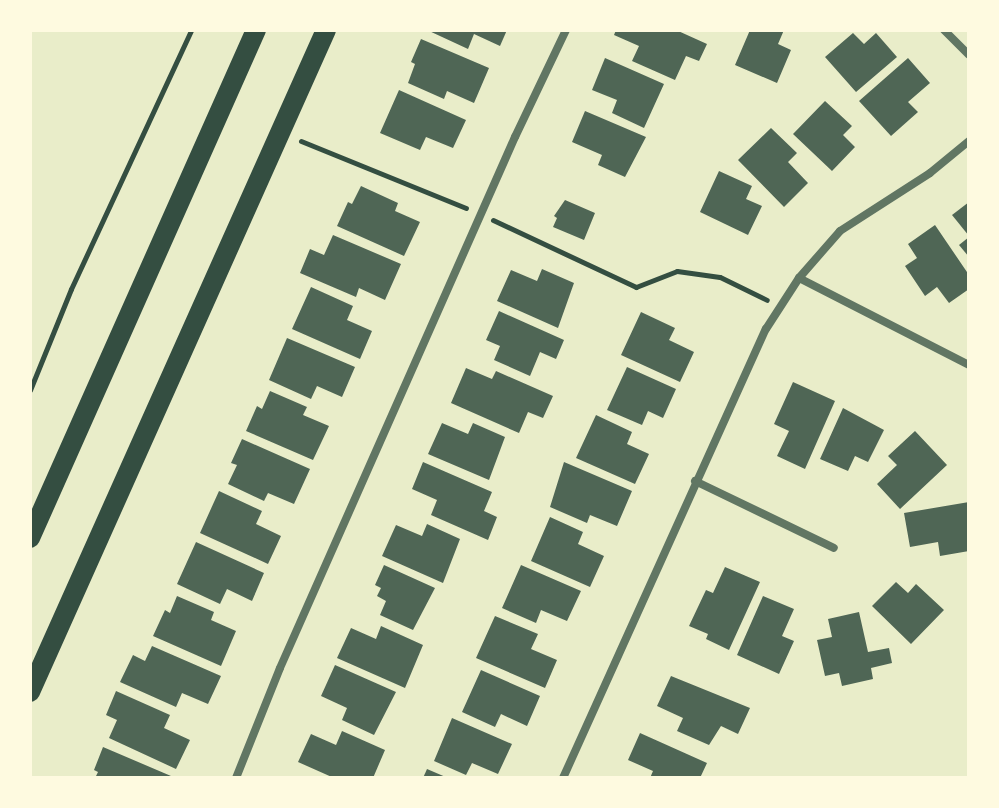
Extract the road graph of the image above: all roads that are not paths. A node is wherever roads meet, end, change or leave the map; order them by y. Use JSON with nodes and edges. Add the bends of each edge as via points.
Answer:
{"nodes":[{"id":1,"x":256,"y":30,"type":"edge"},
{"id":2,"x":326,"y":30,"type":"edge"},
{"id":3,"x":566,"y":30,"type":"edge"},
{"id":4,"x":944,"y":30,"type":"edge"},
{"id":5,"x":969,"y":55,"type":"edge"},
{"id":6,"x":969,"y":141,"type":"edge"},
{"id":7,"x":799,"y":278,"type":"junction"},
{"id":8,"x":969,"y":365,"type":"edge"},
{"id":9,"x":695,"y":481,"type":"junction"},
{"id":10,"x":30,"y":538,"type":"edge"},
{"id":11,"x":834,"y":548,"type":"dead end"},
{"id":12,"x":30,"y":692,"type":"edge"},
{"id":13,"x":236,"y":778,"type":"edge"},
{"id":14,"x":563,"y":778,"type":"edge"}],
"edges":[{"from":1,"to":10,"type":"main road"},
{"from":2,"to":12,"type":"main road"},
{"from":3,"to":13,"type":"street","via":[[280,668]]},
{"from":4,"to":5,"type":"street"},
{"from":6,"to":7,"type":"street","via":[[840,231]]},
{"from":7,"to":8,"type":"street"},
{"from":7,"to":9,"type":"street","via":[[766,329]]},
{"from":9,"to":11,"type":"street"},
{"from":9,"to":14,"type":"street"}]}
